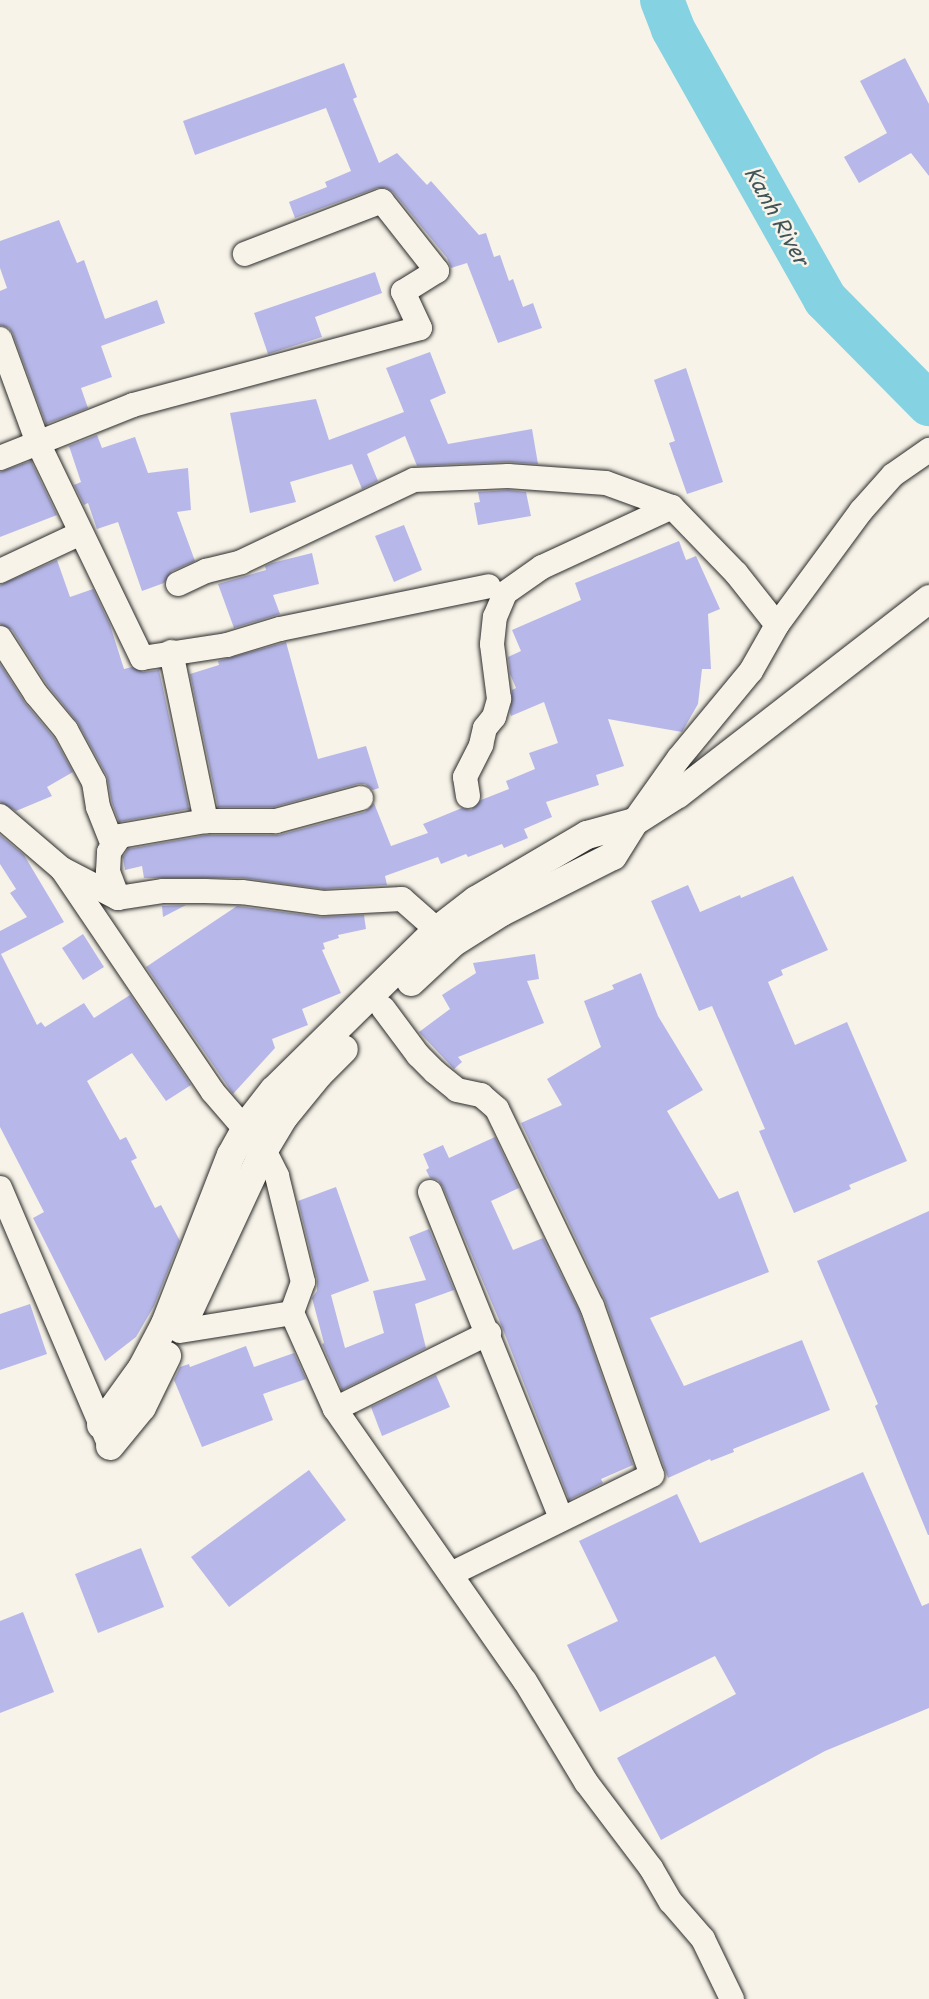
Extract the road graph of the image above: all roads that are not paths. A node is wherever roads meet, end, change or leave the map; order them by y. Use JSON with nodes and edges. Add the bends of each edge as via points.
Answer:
{"nodes":[{"id":1,"x":245,"y":254,"type":"dead end"},
{"id":2,"x":0,"y":339,"type":"edge"},
{"id":3,"x":38,"y":443,"type":"junction"},
{"id":4,"x":929,"y":450,"type":"edge"},
{"id":5,"x":0,"y":458,"type":"edge"},
{"id":6,"x":672,"y":507,"type":"junction"},
{"id":7,"x":81,"y":533,"type":"junction"},
{"id":8,"x":0,"y":571,"type":"edge"},
{"id":9,"x":177,"y":584,"type":"dead end"},
{"id":10,"x":489,"y":586,"type":"dead end"},
{"id":11,"x":929,"y":600,"type":"edge"},
{"id":12,"x":777,"y":625,"type":"junction"},
{"id":13,"x":0,"y":638,"type":"edge"},
{"id":14,"x":171,"y":652,"type":"junction"},
{"id":15,"x":468,"y":796,"type":"dead end"},
{"id":16,"x":361,"y":798,"type":"dead end"},
{"id":17,"x":0,"y":816,"type":"edge"},
{"id":18,"x":206,"y":821,"type":"junction"},
{"id":19,"x":634,"y":822,"type":"junction"},
{"id":20,"x":113,"y":845,"type":"junction"},
{"id":21,"x":62,"y":869,"type":"junction"},
{"id":22,"x":118,"y":898,"type":"junction"},
{"id":23,"x":445,"y":937,"type":"junction"},
{"id":24,"x":383,"y":1008,"type":"junction"},
{"id":25,"x":244,"y":1129,"type":"junction"},
{"id":26,"x":264,"y":1150,"type":"junction"},
{"id":27,"x":0,"y":1188,"type":"edge"},
{"id":28,"x":430,"y":1192,"type":"dead end"},
{"id":29,"x":292,"y":1313,"type":"junction"},
{"id":30,"x":180,"y":1331,"type":"junction"},
{"id":31,"x":489,"y":1333,"type":"junction"},
{"id":32,"x":335,"y":1409,"type":"junction"},
{"id":33,"x":106,"y":1436,"type":"junction"},
{"id":34,"x":561,"y":1518,"type":"junction"},
{"id":35,"x":451,"y":1574,"type":"junction"},
{"id":36,"x":732,"y":1999,"type":"edge"}],
"edges":[{"from":1,"to":3,"type":"street","via":[[382,201],[437,272],[402,292],[420,328],[133,405]]},
{"from":2,"to":3,"type":"street"},
{"from":3,"to":5,"type":"street"},
{"from":3,"to":7,"type":"street"},
{"from":4,"to":12,"type":"street","via":[[893,475],[861,511]]},
{"from":6,"to":9,"type":"street","via":[[606,483],[508,476],[414,480],[241,562]]},
{"from":6,"to":12,"type":"street","via":[[736,573]]},
{"from":6,"to":15,"type":"street","via":[[542,567],[505,593],[495,617],[492,644],[499,699],[465,777]]},
{"from":7,"to":8,"type":"street"},
{"from":7,"to":14,"type":"street","via":[[142,658]]},
{"from":10,"to":14,"type":"street","via":[[280,629],[226,645]]},
{"from":11,"to":19,"type":"street","via":[[678,794]]},
{"from":12,"to":19,"type":"street","via":[[751,671],[679,758]]},
{"from":13,"to":20,"type":"street","via":[[36,694],[66,729],[94,782],[98,807]]},
{"from":14,"to":18,"type":"street"},
{"from":16,"to":18,"type":"street","via":[[276,821]]},
{"from":17,"to":21,"type":"street"},
{"from":18,"to":20,"type":"street","via":[[120,837]]},
{"from":19,"to":23,"type":"street","via":[[613,856]]},
{"from":20,"to":22,"type":"street","via":[[108,872]]},
{"from":21,"to":22,"type":"street"},
{"from":21,"to":25,"type":"street","via":[[213,1092]]},
{"from":22,"to":23,"type":"street","via":[[184,891],[242,892],[323,903],[402,900]]},
{"from":23,"to":24,"type":"street"},
{"from":23,"to":25,"type":"street","via":[[274,1090]]},
{"from":24,"to":26,"type":"street","via":[[319,1074],[284,1117]]},
{"from":24,"to":34,"type":"street","via":[[435,1072],[457,1090],[481,1095],[497,1109],[592,1306],[652,1475]]},
{"from":25,"to":33,"type":"street","via":[[165,1324]]},
{"from":26,"to":29,"type":"street","via":[[277,1176],[303,1282]]},
{"from":26,"to":30,"type":"street"},
{"from":27,"to":33,"type":"street"},
{"from":28,"to":31,"type":"street"},
{"from":29,"to":30,"type":"street"},
{"from":29,"to":32,"type":"street"},
{"from":30,"to":33,"type":"street","via":[[142,1407]]},
{"from":31,"to":32,"type":"street"},
{"from":31,"to":34,"type":"street"},
{"from":32,"to":35,"type":"street"},
{"from":34,"to":35,"type":"street"},
{"from":35,"to":36,"type":"street","via":[[525,1681],[586,1782],[651,1868],[671,1902],[703,1939]]}]}
